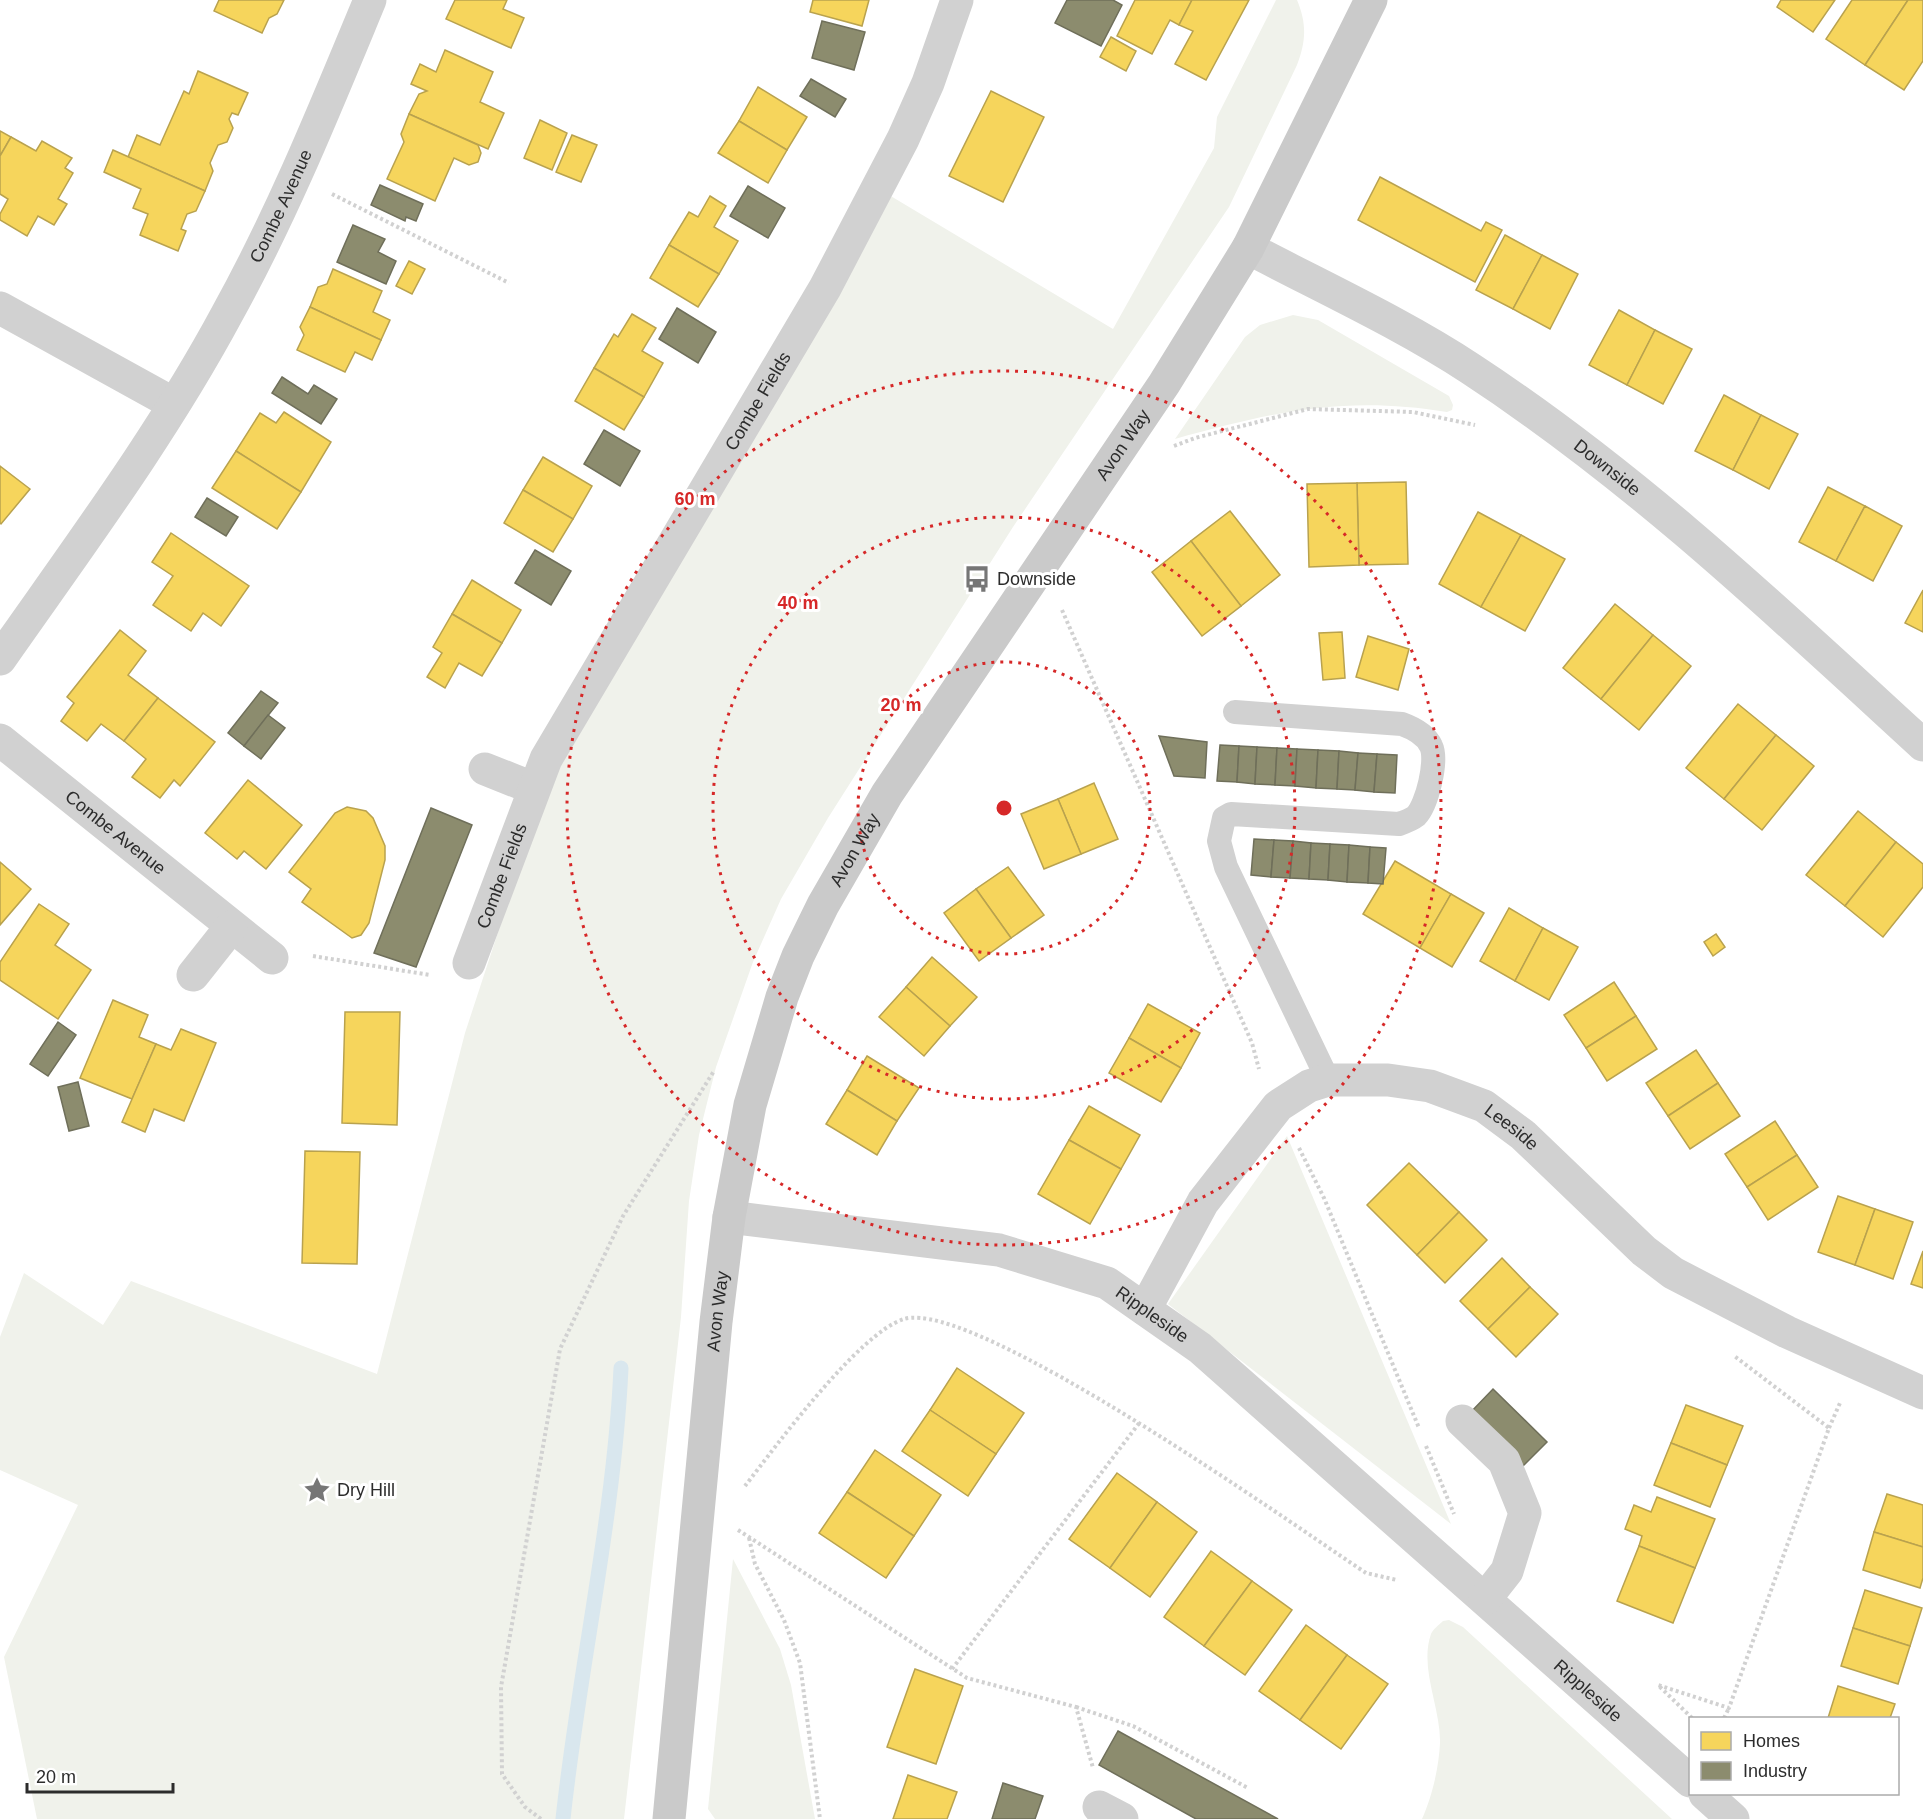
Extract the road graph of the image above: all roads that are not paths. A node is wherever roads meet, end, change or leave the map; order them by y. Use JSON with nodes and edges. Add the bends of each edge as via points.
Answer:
{"nodes":[{"id":1,"x":370,"y":0,"type":"edge"},
{"id":2,"x":957,"y":0,"type":"edge"},
{"id":3,"x":1371,"y":0,"type":"edge"},
{"id":4,"x":1248,"y":248,"type":"junction"},
{"id":5,"x":0,"y":308,"type":"edge"},
{"id":6,"x":174,"y":404,"type":"junction"},
{"id":7,"x":0,"y":659,"type":"edge"},
{"id":8,"x":1235,"y":712,"type":"dead end"},
{"id":9,"x":0,"y":740,"type":"edge"},
{"id":10,"x":1923,"y":745,"type":"edge"},
{"id":11,"x":484,"y":769,"type":"dead end"},
{"id":12,"x":533,"y":788,"type":"junction"},
{"id":13,"x":231,"y":927,"type":"junction"},
{"id":14,"x":287,"y":956,"type":"road end"},
{"id":15,"x":469,"y":963,"type":"dead end"},
{"id":16,"x":193,"y":975,"type":"dead end"},
{"id":17,"x":1328,"y":1080,"type":"junction"},
{"id":18,"x":729,"y":1217,"type":"junction"},
{"id":19,"x":1145,"y":1310,"type":"junction"},
{"id":20,"x":1923,"y":1393,"type":"edge"},
{"id":21,"x":1462,"y":1421,"type":"dead end"},
{"id":22,"x":1485,"y":1599,"type":"junction"},
{"id":23,"x":1689,"y":1780,"type":"edge"},
{"id":24,"x":1706,"y":1795,"type":"edge"},
{"id":25,"x":669,"y":1819,"type":"edge"},
{"id":26,"x":1733,"y":1819,"type":"edge"}],
"edges":[{"from":1,"to":6,"type":"street","name":"Combe Avenue","via":[[297,176],[227,315]]},
{"from":2,"to":12,"type":"street","name":"Combe Fields","via":[[928,83],[903,139],[825,288],[586,688]]},
{"from":3,"to":4,"type":"street","name":"Avon Way"},
{"from":4,"to":10,"type":"street","name":"Downside","via":[[1468,367],[1583,446],[1678,524]]},
{"from":4,"to":18,"type":"street","name":"Avon Way","via":[[1164,384],[887,794],[853,851],[798,956],[765,1050],[750,1105]]},
{"from":5,"to":6,"type":"street"},
{"from":6,"to":7,"type":"street","name":"Combe Avenue"},
{"from":8,"to":17,"type":"lane","via":[[1398,724],[1421,734],[1432,748],[1433,767],[1423,805],[1416,816],[1399,824],[1231,814],[1224,818],[1219,841],[1226,867]]},
{"from":9,"to":13,"type":"street","name":"Combe Avenue"},
{"from":11,"to":12,"type":"street"},
{"from":12,"to":15,"type":"street","name":"Combe Fields"},
{"from":13,"to":14,"type":"street","name":"Combe Avenue"},
{"from":13,"to":16,"type":"street"},
{"from":17,"to":19,"type":"street","name":"Leeside","via":[[1309,1086],[1275,1109],[1203,1202]]},
{"from":17,"to":20,"type":"street","name":"Leeside","via":[[1420,1084],[1484,1106],[1523,1136],[1654,1260],[1731,1305]]},
{"from":18,"to":19,"type":"street","name":"Rippleside","via":[[999,1250],[1107,1283]]},
{"from":18,"to":25,"type":"street","name":"Avon Way"},
{"from":19,"to":22,"type":"street","name":"Rippleside","via":[[1200,1348]]},
{"from":21,"to":22,"type":"street","via":[[1504,1461],[1525,1513],[1507,1571]]},
{"from":22,"to":23,"type":"street","name":"Rippleside"},
{"from":24,"to":26,"type":"street"}]}
